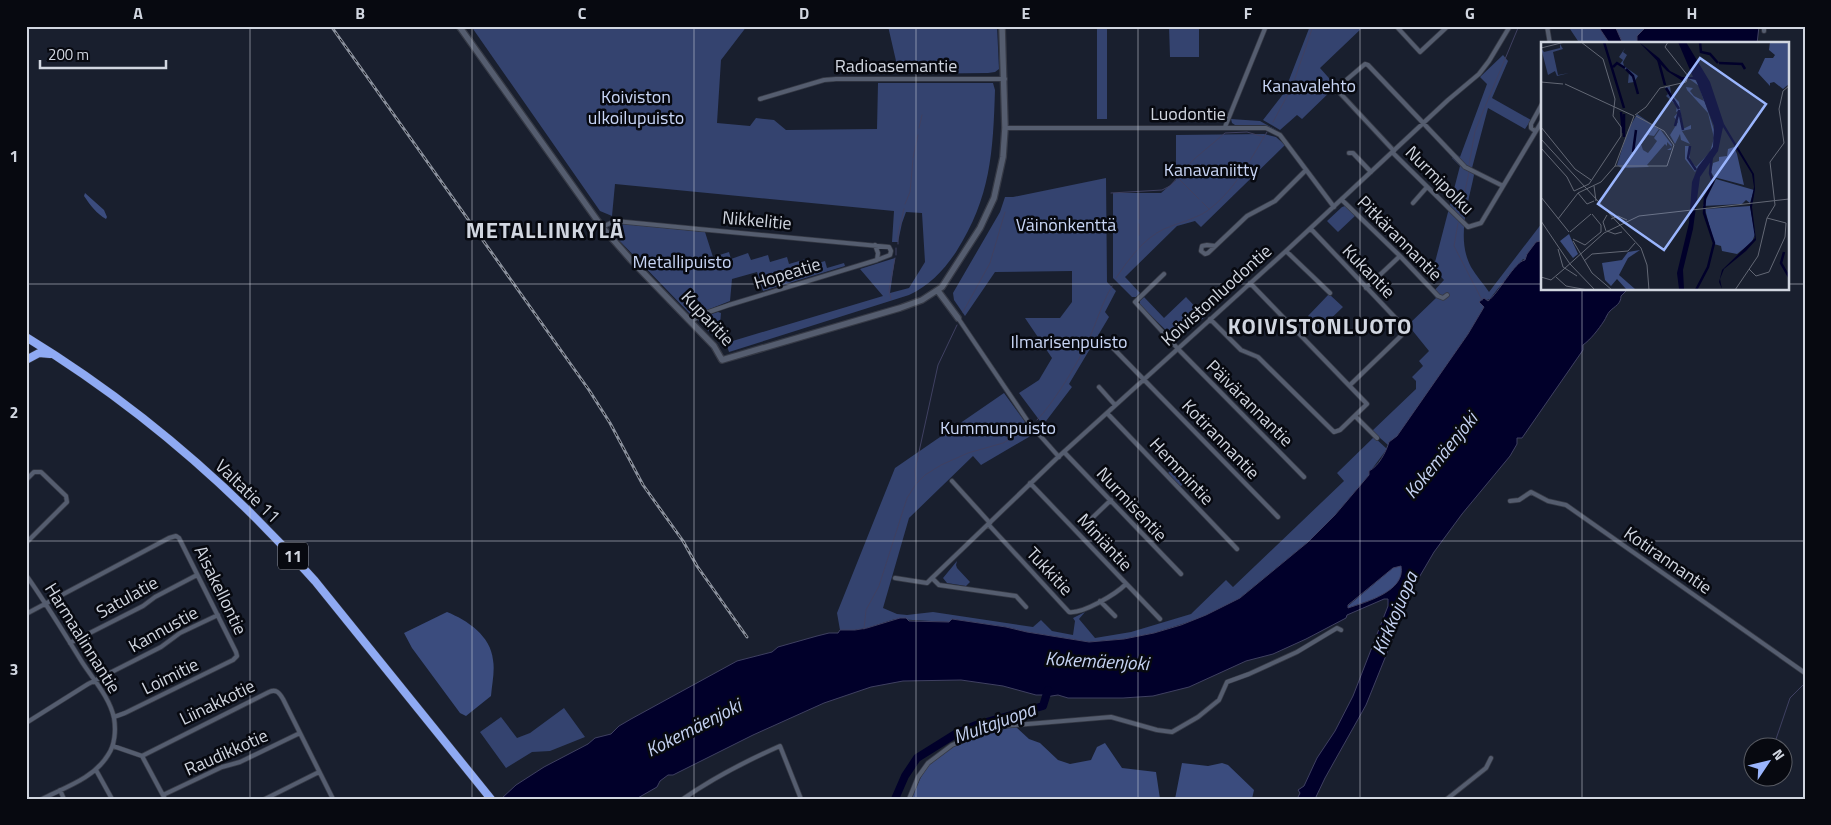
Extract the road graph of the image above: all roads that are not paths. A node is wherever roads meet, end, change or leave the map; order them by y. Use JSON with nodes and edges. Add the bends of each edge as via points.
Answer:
{"nodes":[{"id":1,"x":459,"y":26,"type":"edge"},
{"id":2,"x":1002,"y":26,"type":"edge"},
{"id":3,"x":1266,"y":26,"type":"edge"},
{"id":4,"x":1396,"y":26,"type":"edge"},
{"id":5,"x":1448,"y":26,"type":"edge"},
{"id":6,"x":1510,"y":26,"type":"edge"},
{"id":7,"x":1547,"y":26,"type":"edge"},
{"id":8,"x":1550,"y":42,"type":"edge"},
{"id":9,"x":1005,"y":78,"type":"junction"},
{"id":10,"x":760,"y":99,"type":"dead end"},
{"id":11,"x":1541,"y":106,"type":"edge"},
{"id":12,"x":1423,"y":122,"type":"junction"},
{"id":13,"x":1541,"y":122,"type":"edge"},
{"id":14,"x":1225,"y":127,"type":"junction"},
{"id":15,"x":1005,"y":128,"type":"junction"},
{"id":16,"x":1535,"y":131,"type":"junction"},
{"id":17,"x":1349,"y":152,"type":"dead end"},
{"id":18,"x":1393,"y":152,"type":"junction"},
{"id":19,"x":1306,"y":170,"type":"junction"},
{"id":20,"x":1371,"y":172,"type":"junction"},
{"id":21,"x":1503,"y":186,"type":"junction"},
{"id":22,"x":1427,"y":187,"type":"junction"},
{"id":23,"x":1342,"y":200,"type":"junction"},
{"id":24,"x":1414,"y":203,"type":"dead end"},
{"id":25,"x":1334,"y":207,"type":"junction"},
{"id":26,"x":602,"y":227,"type":"junction"},
{"id":27,"x":1310,"y":229,"type":"junction"},
{"id":28,"x":875,"y":245,"type":"junction"},
{"id":29,"x":1215,"y":246,"type":"dead end"},
{"id":30,"x":1286,"y":252,"type":"junction"},
{"id":31,"x":1400,"y":256,"type":"junction"},
{"id":32,"x":877,"y":260,"type":"junction"},
{"id":33,"x":1164,"y":274,"type":"dead end"},
{"id":34,"x":1250,"y":283,"type":"junction"},
{"id":35,"x":1366,"y":288,"type":"junction"},
{"id":36,"x":938,"y":290,"type":"junction"},
{"id":37,"x":1330,"y":293,"type":"dead end"},
{"id":38,"x":1447,"y":295,"type":"dead end"},
{"id":39,"x":958,"y":318,"type":"joint"},
{"id":40,"x":1210,"y":319,"type":"junction"},
{"id":41,"x":691,"y":322,"type":"junction"},
{"id":42,"x":26,"y":332,"type":"edge"},
{"id":43,"x":26,"y":337,"type":"edge"},
{"id":44,"x":35,"y":342,"type":"junction"},
{"id":45,"x":1113,"y":348,"type":"dead end"},
{"id":46,"x":1177,"y":348,"type":"junction"},
{"id":47,"x":55,"y":355,"type":"junction"},
{"id":48,"x":26,"y":360,"type":"edge"},
{"id":49,"x":1144,"y":379,"type":"junction"},
{"id":50,"x":1350,"y":385,"type":"junction"},
{"id":51,"x":1099,"y":387,"type":"dead end"},
{"id":52,"x":1115,"y":405,"type":"junction"},
{"id":53,"x":1107,"y":412,"type":"junction"},
{"id":54,"x":1355,"y":416,"type":"junction"},
{"id":55,"x":1377,"y":438,"type":"dead end"},
{"id":56,"x":1064,"y":452,"type":"junction"},
{"id":57,"x":1059,"y":457,"type":"junction"},
{"id":58,"x":1304,"y":477,"type":"dead end"},
{"id":59,"x":26,"y":480,"type":"edge"},
{"id":60,"x":952,"y":481,"type":"dead end"},
{"id":61,"x":1030,"y":484,"type":"junction"},
{"id":62,"x":1111,"y":500,"type":"junction"},
{"id":63,"x":1510,"y":501,"type":"dead end"},
{"id":64,"x":1278,"y":517,"type":"dead end"},
{"id":65,"x":1090,"y":520,"type":"dead end"},
{"id":66,"x":989,"y":523,"type":"junction"},
{"id":67,"x":26,"y":543,"type":"edge"},
{"id":68,"x":1237,"y":549,"type":"dead end"},
{"id":69,"x":1181,"y":574,"type":"dead end"},
{"id":70,"x":26,"y":575,"type":"edge"},
{"id":71,"x":197,"y":575,"type":"junction"},
{"id":72,"x":895,"y":578,"type":"dead end"},
{"id":73,"x":932,"y":578,"type":"junction"},
{"id":74,"x":1126,"y":584,"type":"junction"},
{"id":75,"x":1100,"y":601,"type":"junction"},
{"id":76,"x":46,"y":604,"type":"junction"},
{"id":77,"x":1026,"y":607,"type":"dead end"},
{"id":78,"x":26,"y":614,"type":"edge"},
{"id":79,"x":218,"y":616,"type":"junction"},
{"id":80,"x":1115,"y":616,"type":"dead end"},
{"id":81,"x":1160,"y":620,"type":"dead end"},
{"id":82,"x":1341,"y":630,"type":"dead end"},
{"id":83,"x":70,"y":643,"type":"junction"},
{"id":84,"x":237,"y":656,"type":"joint"},
{"id":85,"x":1805,"y":673,"type":"edge"},
{"id":86,"x":94,"y":680,"type":"junction"},
{"id":87,"x":114,"y":717,"type":"junction"},
{"id":88,"x":26,"y":723,"type":"edge"},
{"id":89,"x":300,"y":733,"type":"junction"},
{"id":90,"x":113,"y":746,"type":"junction"},
{"id":91,"x":142,"y":756,"type":"junction"},
{"id":92,"x":1491,"y":758,"type":"dead end"},
{"id":93,"x":96,"y":770,"type":"junction"},
{"id":94,"x":319,"y":772,"type":"junction"},
{"id":95,"x":60,"y":790,"type":"junction"},
{"id":96,"x":164,"y":797,"type":"edge"},
{"id":97,"x":491,"y":798,"type":"edge"},
{"id":98,"x":42,"y":799,"type":"edge"},
{"id":99,"x":64,"y":799,"type":"edge"},
{"id":100,"x":112,"y":799,"type":"edge"},
{"id":101,"x":265,"y":799,"type":"edge"},
{"id":102,"x":333,"y":799,"type":"edge"},
{"id":103,"x":683,"y":799,"type":"edge"},
{"id":104,"x":801,"y":799,"type":"edge"},
{"id":105,"x":909,"y":799,"type":"edge"},
{"id":106,"x":1447,"y":799,"type":"edge"}],
"edges":[{"from":1,"to":26,"type":"street","name":"Kuparitie"},
{"from":2,"to":9,"type":"street"},
{"from":3,"to":14,"type":"street"},
{"from":4,"to":5,"type":"street","via":[[1420,52]]},
{"from":6,"to":12,"type":"street","name":"Koivistonluodontie","via":[[1479,74]]},
{"from":7,"to":8,"type":"street"},
{"from":9,"to":10,"type":"street","name":"Radioasemantie","via":[[836,78]]},
{"from":9,"to":15,"type":"street"},
{"from":11,"to":16,"type":"street","via":[[1531,124]]},
{"from":12,"to":18,"type":"street","name":"Koivistonluodontie"},
{"from":12,"to":18,"type":"street","name":"Nurmipolku","via":[[1368,64],[1338,87]]},
{"from":12,"to":21,"type":"street","via":[[1465,167]]},
{"from":13,"to":16,"type":"street"},
{"from":14,"to":15,"type":"street","name":"Luodontie"},
{"from":14,"to":19,"type":"street","name":"Luodontie","via":[[1259,127],[1273,131],[1284,139]]},
{"from":15,"to":36,"type":"street","via":[[999,177],[988,213],[975,238]]},
{"from":16,"to":21,"type":"street"},
{"from":17,"to":20,"type":"street"},
{"from":18,"to":20,"type":"street","name":"Koivistonluodontie"},
{"from":18,"to":22,"type":"street","name":"Nurmipolku"},
{"from":19,"to":25,"type":"street","name":"Luodontie"},
{"from":19,"to":29,"type":"street","via":[[1275,200],[1247,216]]},
{"from":20,"to":23,"type":"street","name":"Koivistonluodontie"},
{"from":21,"to":22,"type":"street","name":"Nurmipolku","via":[[1481,223],[1468,227]]},
{"from":22,"to":24,"type":"street"},
{"from":23,"to":25,"type":"street","name":"Koivistonluodontie"},
{"from":23,"to":31,"type":"street","name":"Pitkärannantie"},
{"from":25,"to":27,"type":"street","name":"Koivistonluodontie"},
{"from":26,"to":28,"type":"street","name":"Nikkelitie","via":[[615,221]]},
{"from":26,"to":41,"type":"street","name":"Kuparitie"},
{"from":27,"to":30,"type":"street","name":"Koivistonluodontie"},
{"from":27,"to":35,"type":"street","name":"Kukantie"},
{"from":28,"to":32,"type":"street"},
{"from":28,"to":32,"type":"street","via":[[889,247],[891,251],[890,255]]},
{"from":30,"to":34,"type":"street","name":"Koivistonluodontie"},
{"from":30,"to":37,"type":"street"},
{"from":31,"to":35,"type":"street"},
{"from":31,"to":38,"type":"street","name":"Pitkärannantie","via":[[1438,296],[1443,298]]},
{"from":32,"to":41,"type":"street","name":"Hopeatie","via":[[729,305]]},
{"from":33,"to":46,"type":"street","name":"Päivärannantie","via":[[1135,302]]},
{"from":34,"to":40,"type":"street","name":"Koivistonluodontie"},
{"from":34,"to":50,"type":"street"},
{"from":35,"to":50,"type":"street","name":"Kukantie","via":[[1405,328],[1404,333]]},
{"from":36,"to":39,"type":"street"},
{"from":36,"to":41,"type":"street","name":"Kuparitie","via":[[900,308],[722,360],[714,346]]},
{"from":39,"to":57,"type":"street","via":[[1029,423]]},
{"from":40,"to":46,"type":"street","name":"Koivistonluodontie"},
{"from":40,"to":54,"type":"street","via":[[1241,350],[1258,357],[1334,432]]},
{"from":42,"to":44,"type":"highway"},
{"from":43,"to":44,"type":"highway","name":"Valtatie 11","number":"11"},
{"from":44,"to":47,"type":"highway","name":"Valtatie 11","number":"11"},
{"from":45,"to":49,"type":"street","name":"Kotirannantie"},
{"from":46,"to":49,"type":"street","name":"Koivistonluodontie"},
{"from":46,"to":58,"type":"street","name":"Päivärannantie"},
{"from":47,"to":48,"type":"highway","via":[[39,352]]},
{"from":47,"to":97,"type":"highway","name":"Valtatie 11","number":"11","via":[[164,435],[265,527],[340,611]]},
{"from":49,"to":52,"type":"street","name":"Koivistonluodontie"},
{"from":49,"to":64,"type":"street","name":"Kotirannantie"},
{"from":50,"to":54,"type":"street","via":[[1367,404]]},
{"from":51,"to":52,"type":"street"},
{"from":52,"to":53,"type":"street","name":"Koivistonluodontie"},
{"from":53,"to":56,"type":"street","name":"Koivistonluodontie"},
{"from":53,"to":68,"type":"street","name":"Hemmintie"},
{"from":54,"to":55,"type":"street"},
{"from":56,"to":57,"type":"street","name":"Koivistonluodontie"},
{"from":56,"to":62,"type":"street","name":"Nurmisentie"},
{"from":57,"to":61,"type":"street","name":"Koivistonluodontie"},
{"from":59,"to":67,"type":"street","via":[[34,472],[41,472],[66,496],[67,502]]},
{"from":60,"to":66,"type":"street"},
{"from":61,"to":66,"type":"street","name":"Koivistonluodontie"},
{"from":61,"to":74,"type":"street","name":"Miniäntie"},
{"from":62,"to":65,"type":"street"},
{"from":62,"to":69,"type":"street","name":"Nurmisentie"},
{"from":63,"to":85,"type":"street","name":"Kotirannantie","via":[[1519,500],[1531,492],[1566,506]]},
{"from":66,"to":73,"type":"street","name":"Koivistonluodontie"},
{"from":66,"to":75,"type":"street","name":"Tukkitie","via":[[1069,612],[1075,613]]},
{"from":70,"to":76,"type":"street","name":"Harmaalinnantie"},
{"from":71,"to":76,"type":"street","name":"Aisakellontie","via":[[182,542],[173,536]]},
{"from":71,"to":79,"type":"street","name":"Aisakellontie"},
{"from":71,"to":83,"type":"street","name":"Satulatie"},
{"from":72,"to":73,"type":"street","via":[[927,583]]},
{"from":73,"to":77,"type":"street","via":[[938,585],[1016,596]]},
{"from":74,"to":75,"type":"street","name":"Tukkitie"},
{"from":74,"to":81,"type":"street","name":"Miniäntie"},
{"from":75,"to":80,"type":"street"},
{"from":76,"to":78,"type":"street"},
{"from":76,"to":83,"type":"street","name":"Harmaalinnantie"},
{"from":79,"to":84,"type":"street","name":"Aisakellontie"},
{"from":79,"to":86,"type":"street","name":"Kannustie"},
{"from":82,"to":105,"type":"street","via":[[1337,628],[1297,652],[1227,682],[1219,700],[1172,732],[1111,717],[1004,726],[974,736],[940,753],[928,763]]},
{"from":83,"to":86,"type":"street","name":"Harmaalinnantie"},
{"from":84,"to":87,"type":"street","name":"Loimitie"},
{"from":86,"to":87,"type":"street","name":"Harmaalinnantie"},
{"from":86,"to":88,"type":"street","name":"Kannustie"},
{"from":87,"to":90,"type":"street","name":"Harmaalinnantie"},
{"from":89,"to":91,"type":"street","name":"Liinakkotie","via":[[276,690]]},
{"from":89,"to":94,"type":"street","name":"Liinakkotie"},
{"from":89,"to":96,"type":"street","name":"Raudikkotie"},
{"from":90,"to":91,"type":"street"},
{"from":90,"to":93,"type":"street"},
{"from":91,"to":96,"type":"street"},
{"from":92,"to":106,"type":"street","via":[[1486,768]]},
{"from":93,"to":95,"type":"street"},
{"from":93,"to":100,"type":"street"},
{"from":94,"to":101,"type":"street"},
{"from":94,"to":102,"type":"street","name":"Liinakkotie"},
{"from":95,"to":98,"type":"street"},
{"from":95,"to":99,"type":"street"},
{"from":103,"to":104,"type":"street","via":[[727,771],[780,746]]}]}
